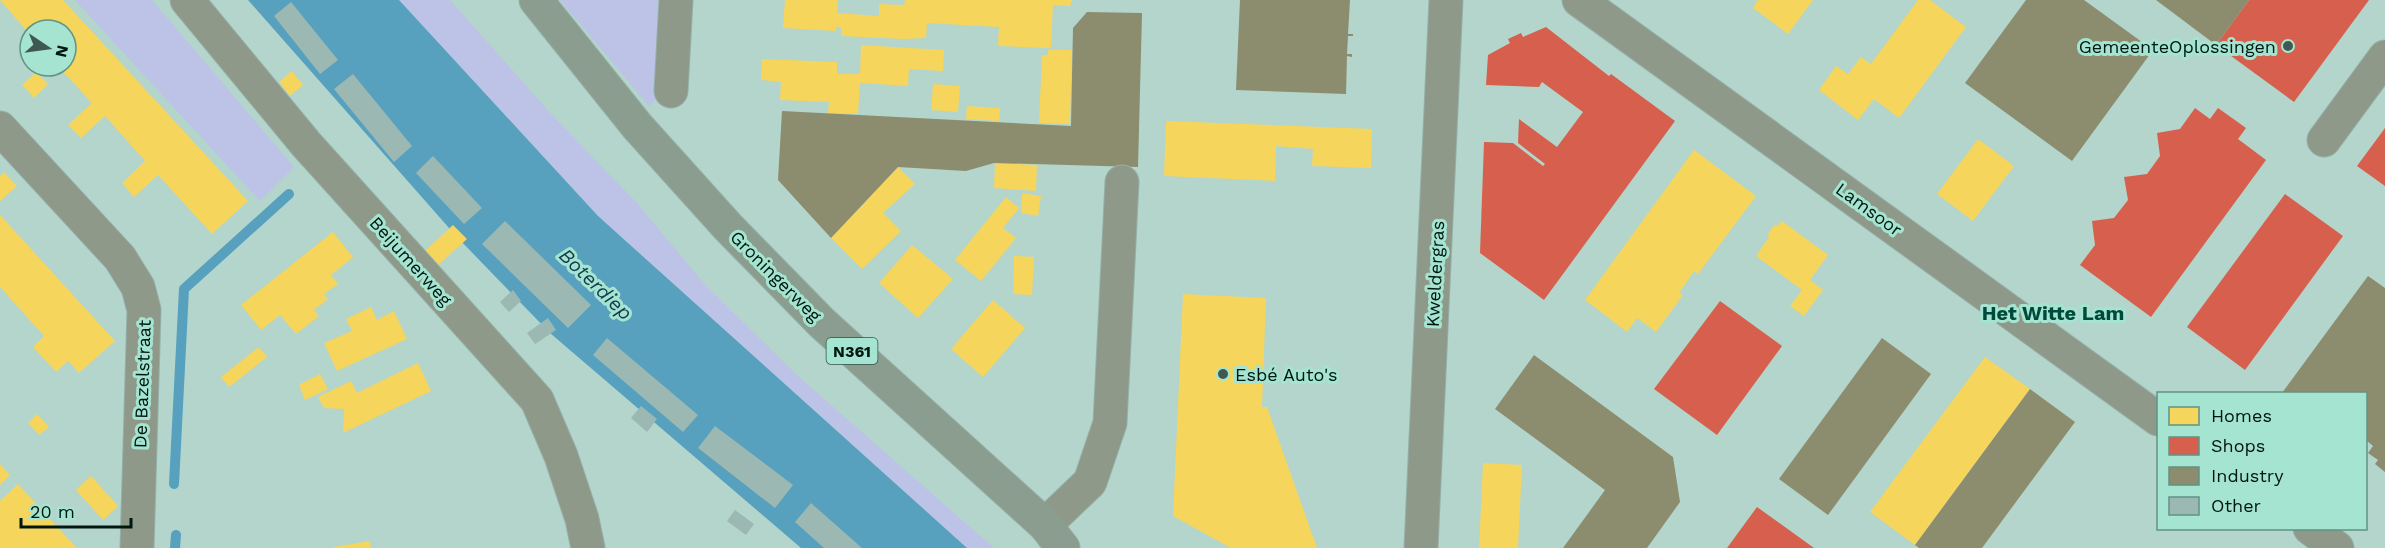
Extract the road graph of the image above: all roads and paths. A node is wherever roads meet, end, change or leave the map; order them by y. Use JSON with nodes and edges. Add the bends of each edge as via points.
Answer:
{"nodes":[{"id":1,"x":188,"y":0,"type":"edge"},
{"id":2,"x":536,"y":0,"type":"edge"},
{"id":3,"x":676,"y":0,"type":"edge"},
{"id":4,"x":1446,"y":0,"type":"edge"},
{"id":5,"x":1579,"y":0,"type":"edge"},
{"id":6,"x":2385,"y":57,"type":"edge"},
{"id":7,"x":671,"y":91,"type":"dead end"},
{"id":8,"x":0,"y":128,"type":"edge"},
{"id":9,"x":2324,"y":140,"type":"dead end"},
{"id":10,"x":1122,"y":182,"type":"dead end"},
{"id":11,"x":2157,"y":418,"type":"edge"},
{"id":12,"x":2313,"y":530,"type":"edge"},
{"id":13,"x":1054,"y":537,"type":"edge"},
{"id":14,"x":137,"y":548,"type":"edge"},
{"id":15,"x":588,"y":548,"type":"edge"},
{"id":16,"x":1089,"y":548,"type":"edge"},
{"id":17,"x":1421,"y":548,"type":"edge"},
{"id":18,"x":2337,"y":548,"type":"edge"}],
"edges":[{"from":1,"to":15,"type":"street","name":"Beijumerweg","via":[[306,144],[537,400],[561,456]]},
{"from":2,"to":13,"type":"main road","name":"Groningerweg","number":"N361","via":[[637,126],[728,227],[822,323]]},
{"from":3,"to":7,"type":"street"},
{"from":4,"to":17,"type":"street","name":"Kweldergras"},
{"from":5,"to":11,"type":"street","name":"Lamsoor"},
{"from":6,"to":9,"type":"street"},
{"from":8,"to":14,"type":"street","name":"De Bazelstraat","via":[[120,258],[138,286],[144,310]]},
{"from":10,"to":13,"type":"street","via":[[1110,423],[1090,482]]},
{"from":12,"to":18,"type":"street"},
{"from":13,"to":16,"type":"main road","name":"Groningerweg","number":"N361"}]}
